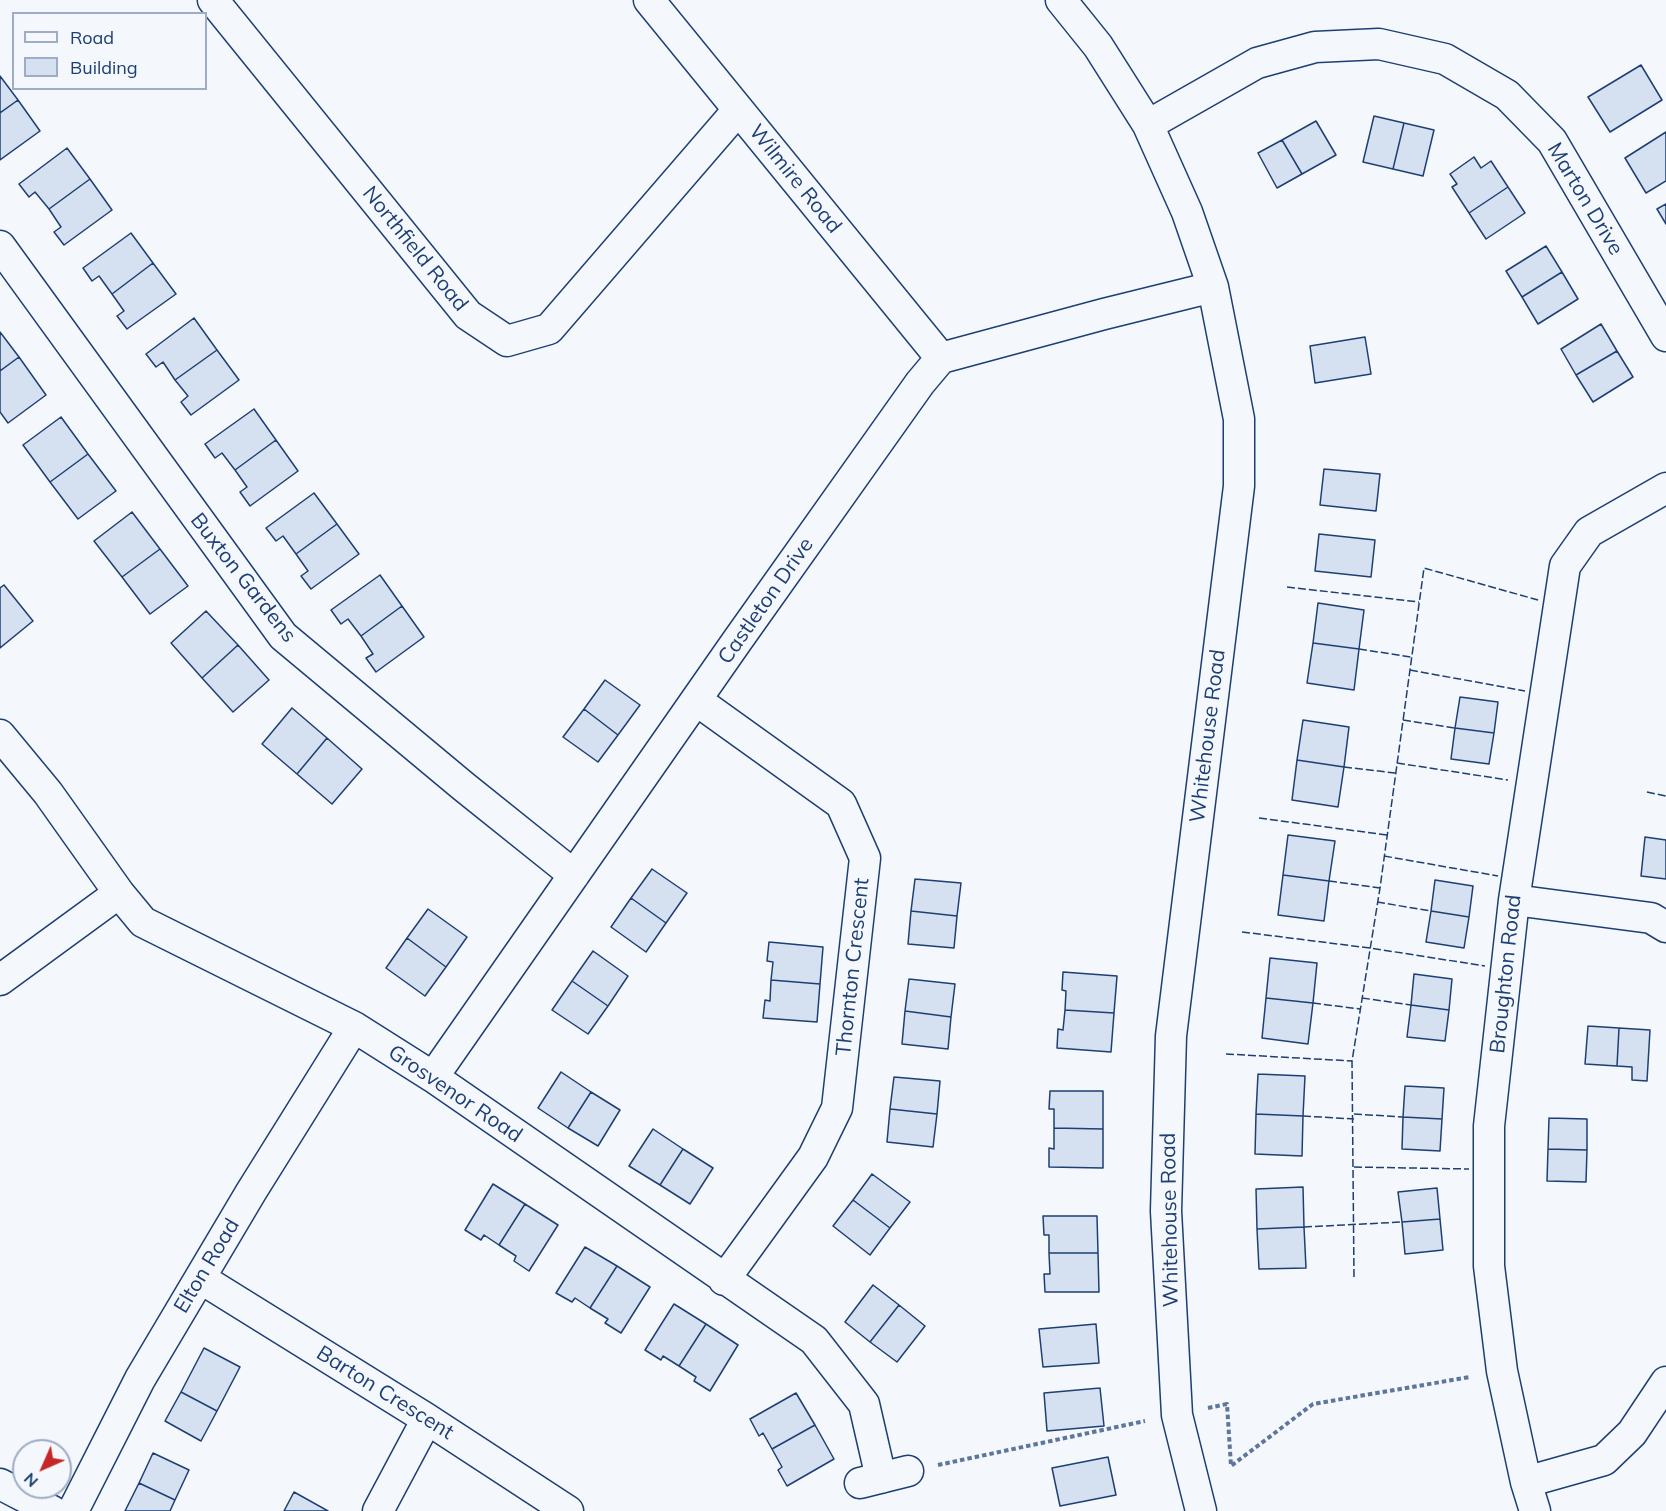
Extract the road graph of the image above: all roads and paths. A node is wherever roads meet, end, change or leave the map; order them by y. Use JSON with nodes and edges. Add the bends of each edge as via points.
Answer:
{"nodes":[{"id":1,"x":213,"y":0,"type":"edge"},
{"id":2,"x":649,"y":0,"type":"edge"},
{"id":3,"x":1062,"y":0,"type":"edge"},
{"id":4,"x":738,"y":110,"type":"junction"},
{"id":5,"x":1148,"y":125,"type":"junction"},
{"id":6,"x":0,"y":246,"type":"edge"},
{"id":7,"x":1213,"y":287,"type":"junction"},
{"id":8,"x":1666,"y":336,"type":"edge"},
{"id":9,"x":941,"y":358,"type":"junction"},
{"id":10,"x":1666,"y":488,"type":"edge"},
{"id":11,"x":696,"y":700,"type":"junction"},
{"id":12,"x":0,"y":735,"type":"edge"},
{"id":13,"x":574,"y":875,"type":"junction"},
{"id":14,"x":119,"y":893,"type":"junction"},
{"id":15,"x":1514,"y":900,"type":"junction"},
{"id":16,"x":1666,"y":927,"type":"edge"},
{"id":17,"x":0,"y":980,"type":"edge"},
{"id":18,"x":354,"y":1027,"type":"junction"},
{"id":19,"x":433,"y":1077,"type":"junction"},
{"id":20,"x":200,"y":1278,"type":"junction"},
{"id":21,"x":724,"y":1280,"type":"junction"},
{"id":22,"x":1502,"y":1371,"type":"junction"},
{"id":23,"x":1666,"y":1382,"type":"edge"},
{"id":24,"x":1177,"y":1415,"type":"junction"},
{"id":25,"x":427,"y":1419,"type":"junction"},
{"id":26,"x":883,"y":1477,"type":"joint"},
{"id":27,"x":1526,"y":1482,"type":"junction"},
{"id":28,"x":0,"y":1484,"type":"edge"},
{"id":29,"x":52,"y":1511,"type":"edge"},
{"id":30,"x":73,"y":1511,"type":"edge"},
{"id":31,"x":378,"y":1511,"type":"edge"},
{"id":32,"x":568,"y":1511,"type":"edge"},
{"id":33,"x":1201,"y":1511,"type":"edge"},
{"id":34,"x":1535,"y":1511,"type":"edge"}],
"edges":[{"from":1,"to":4,"type":"street","name":"Northfield Road","via":[[468,315],[507,341],[549,329]]},
{"from":2,"to":4,"type":"street","name":"Wilmire Road"},
{"from":3,"to":5,"type":"street","name":"Whitehouse Road","via":[[1098,46]]},
{"from":4,"to":9,"type":"street","name":"Wilmire Road"},
{"from":5,"to":7,"type":"street","name":"Whitehouse Road","via":[[1187,212]]},
{"from":5,"to":8,"type":"street","name":"Marton Drive","via":[[1257,63],[1315,47],[1379,44],[1445,59],[1507,95],[1552,141]]},
{"from":6,"to":13,"type":"street","name":"Buxton Gardens","via":[[283,636]]},
{"from":7,"to":9,"type":"street"},
{"from":7,"to":24,"type":"street","name":"Whitehouse Road","via":[[1239,419],[1239,486],[1171,1036],[1166,1211]]},
{"from":9,"to":11,"type":"street","name":"Castleton Drive"},
{"from":10,"to":15,"type":"street","name":"Broughton Road","via":[[1589,532],[1565,566]]},
{"from":11,"to":13,"type":"street","name":"Castleton Drive"},
{"from":11,"to":21,"type":"street","name":"Thornton Crescent","via":[[841,804],[865,858],[837,1108],[813,1157]]},
{"from":12,"to":14,"type":"street","name":"Grosvenor Road","via":[[48,793]]},
{"from":13,"to":19,"type":"street","name":"Castleton Drive"},
{"from":14,"to":17,"type":"street"},
{"from":14,"to":18,"type":"street","name":"Grosvenor Road","via":[[143,922]]},
{"from":15,"to":16,"type":"street","via":[[1651,918]]},
{"from":15,"to":22,"type":"street","name":"Broughton Road","via":[[1489,1126],[1489,1266]]},
{"from":18,"to":19,"type":"street","name":"Grosvenor Road"},
{"from":18,"to":20,"type":"street","name":"Elton Road"},
{"from":19,"to":21,"type":"street","name":"Grosvenor Road"},
{"from":20,"to":25,"type":"street","name":"Barton Crescent"},
{"from":20,"to":30,"type":"street","name":"Elton Road","via":[[140,1379]]},
{"from":21,"to":26,"type":"street","name":"Grosvenor Road","via":[[814,1340],[864,1404]]},
{"from":22,"to":24,"type":"path","via":[[1313,1404],[1231,1466],[1227,1404]]},
{"from":22,"to":27,"type":"street","name":"Broughton Road"},
{"from":23,"to":27,"type":"street","via":[[1632,1433],[1604,1460]]},
{"from":24,"to":26,"type":"path"},
{"from":24,"to":33,"type":"street","name":"Whitehouse Road"},
{"from":25,"to":31,"type":"street"},
{"from":25,"to":32,"type":"street","name":"Barton Crescent"},
{"from":27,"to":34,"type":"street","name":"Broughton Road"},
{"from":28,"to":29,"type":"street"}]}
